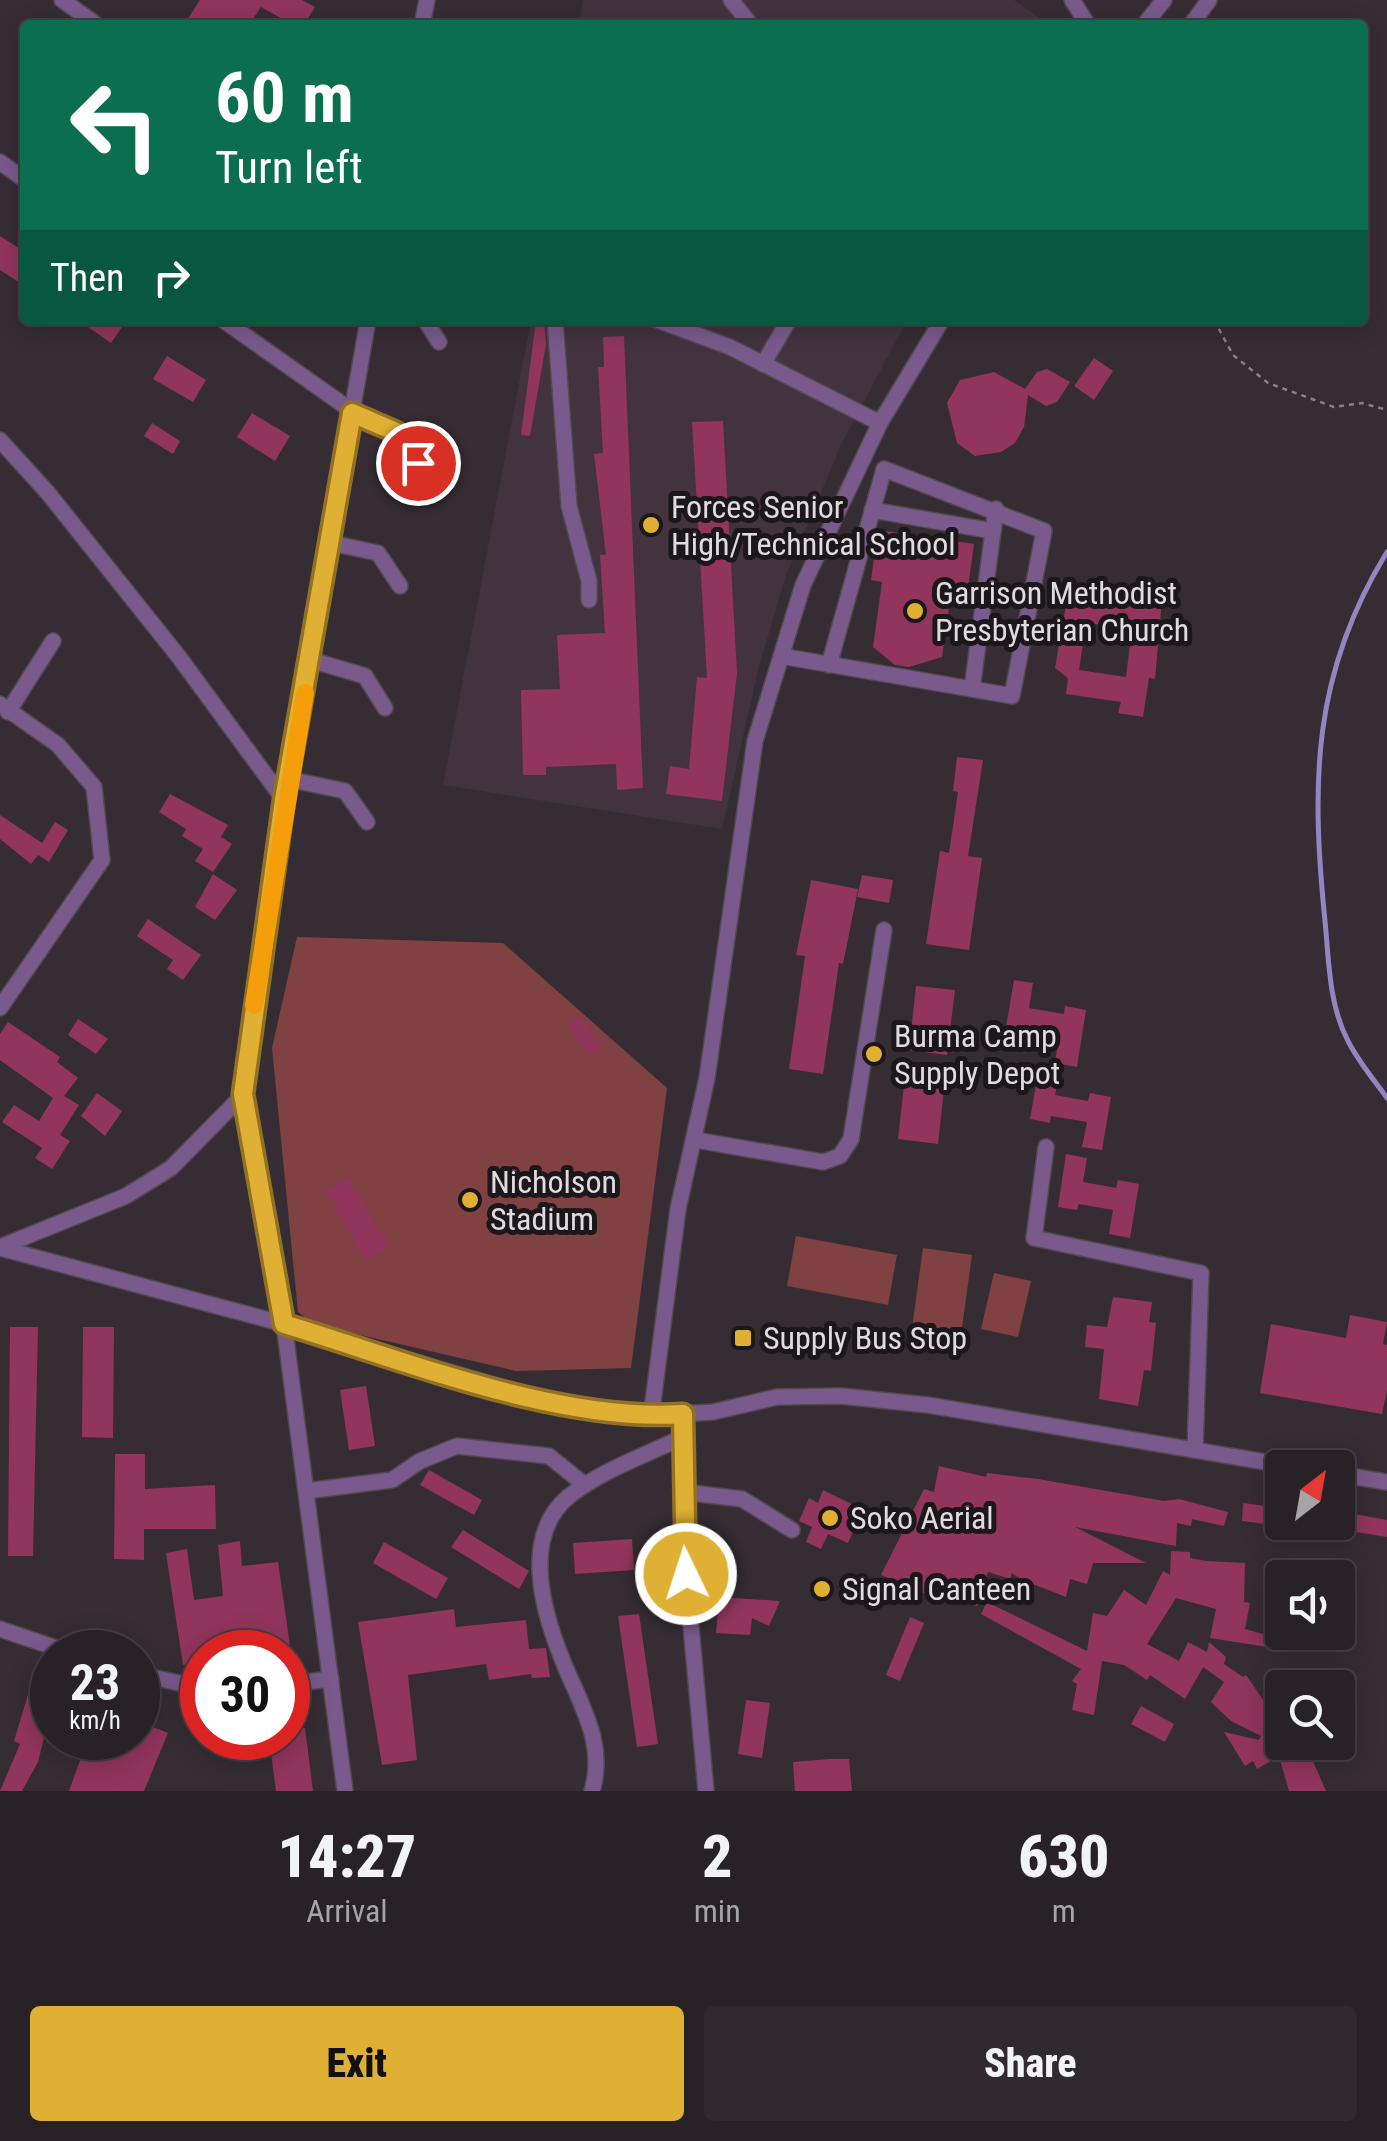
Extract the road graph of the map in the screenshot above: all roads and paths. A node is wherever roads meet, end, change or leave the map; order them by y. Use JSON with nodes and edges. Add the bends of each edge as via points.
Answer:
{"nodes":[{"id":1,"x":62,"y":0,"type":"edge"},
{"id":2,"x":730,"y":0,"type":"edge"},
{"id":3,"x":1164,"y":0,"type":"edge"},
{"id":4,"x":90,"y":20,"type":"edge"},
{"id":5,"x":746,"y":20,"type":"edge"},
{"id":6,"x":1148,"y":20,"type":"edge"},
{"id":7,"x":230,"y":325,"type":"edge"},
{"id":8,"x":367,"y":325,"type":"edge"},
{"id":9,"x":429,"y":325,"type":"edge"},
{"id":10,"x":556,"y":325,"type":"edge"},
{"id":11,"x":685,"y":325,"type":"edge"},
{"id":12,"x":786,"y":325,"type":"edge"},
{"id":13,"x":939,"y":325,"type":"edge"},
{"id":14,"x":1217,"y":325,"type":"edge"},
{"id":15,"x":439,"y":342,"type":"dead end"},
{"id":16,"x":764,"y":364,"type":"junction"},
{"id":17,"x":1387,"y":410,"type":"edge"},
{"id":18,"x":352,"y":412,"type":"junction"},
{"id":19,"x":880,"y":422,"type":"junction"},
{"id":20,"x":0,"y":440,"type":"edge"},
{"id":21,"x":418,"y":463,"type":"dead end"},
{"id":22,"x":996,"y":509,"type":"junction"},
{"id":23,"x":872,"y":510,"type":"junction"},
{"id":24,"x":993,"y":530,"type":"junction"},
{"id":25,"x":331,"y":543,"type":"junction"},
{"id":26,"x":400,"y":586,"type":"dead end"},
{"id":27,"x":589,"y":600,"type":"dead end"},
{"id":28,"x":53,"y":641,"type":"dead end"},
{"id":29,"x":781,"y":656,"type":"junction"},
{"id":30,"x":311,"y":660,"type":"junction"},
{"id":31,"x":829,"y":665,"type":"junction"},
{"id":32,"x":972,"y":689,"type":"junction"},
{"id":33,"x":4,"y":708,"type":"edge"},
{"id":34,"x":385,"y":708,"type":"dead end"},
{"id":35,"x":288,"y":780,"type":"junction"},
{"id":36,"x":284,"y":800,"type":"junction"},
{"id":37,"x":366,"y":822,"type":"dead end"},
{"id":38,"x":884,"y":930,"type":"dead end"},
{"id":39,"x":0,"y":1008,"type":"edge"},
{"id":40,"x":243,"y":1094,"type":"junction"},
{"id":41,"x":696,"y":1140,"type":"junction"},
{"id":42,"x":1046,"y":1148,"type":"dead end"},
{"id":43,"x":0,"y":1248,"type":"edge"},
{"id":44,"x":284,"y":1324,"type":"junction"},
{"id":45,"x":683,"y":1414,"type":"junction"},
{"id":46,"x":651,"y":1416,"type":"junction"},
{"id":47,"x":683,"y":1437,"type":"junction"},
{"id":48,"x":1195,"y":1450,"type":"junction"},
{"id":49,"x":1265,"y":1462,"type":"edge"},
{"id":50,"x":1355,"y":1477,"type":"edge"},
{"id":51,"x":1387,"y":1482,"type":"edge"},
{"id":52,"x":586,"y":1485,"type":"junction"},
{"id":53,"x":306,"y":1492,"type":"junction"},
{"id":54,"x":683,"y":1492,"type":"junction"},
{"id":55,"x":792,"y":1530,"type":"dead end"},
{"id":56,"x":0,"y":1629,"type":"edge"},
{"id":57,"x":30,"y":1639,"type":"edge"},
{"id":58,"x":331,"y":1679,"type":"junction"},
{"id":59,"x":310,"y":1681,"type":"edge"},
{"id":60,"x":345,"y":1791,"type":"edge"},
{"id":61,"x":592,"y":1791,"type":"edge"},
{"id":62,"x":706,"y":1791,"type":"edge"}],
"edges":[{"from":1,"to":4,"type":"street"},
{"from":2,"to":5,"type":"street"},
{"from":3,"to":6,"type":"street"},
{"from":7,"to":18,"type":"street"},
{"from":8,"to":18,"type":"street"},
{"from":9,"to":15,"type":"street"},
{"from":10,"to":27,"type":"street","via":[[569,506]]},
{"from":11,"to":16,"type":"street"},
{"from":12,"to":16,"type":"street"},
{"from":13,"to":19,"type":"street"},
{"from":14,"to":17,"type":"path","via":[[1233,356],[1268,382],[1334,407],[1362,402]]},
{"from":16,"to":19,"type":"street"},
{"from":18,"to":21,"type":"street","via":[[396,432]]},
{"from":18,"to":25,"type":"street"},
{"from":19,"to":29,"type":"street","via":[[802,584]]},
{"from":20,"to":36,"type":"street","via":[[178,657]]},
{"from":22,"to":23,"type":"street","via":[[884,469]]},
{"from":22,"to":24,"type":"street"},
{"from":22,"to":32,"type":"street","via":[[1044,531],[1012,696]]},
{"from":23,"to":24,"type":"street"},
{"from":23,"to":31,"type":"street"},
{"from":24,"to":32,"type":"street"},
{"from":25,"to":26,"type":"street","via":[[378,553]]},
{"from":25,"to":30,"type":"street"},
{"from":28,"to":33,"type":"street"},
{"from":29,"to":31,"type":"street"},
{"from":29,"to":41,"type":"street","via":[[755,741]]},
{"from":30,"to":34,"type":"street","via":[[366,676]]},
{"from":30,"to":35,"type":"street"},
{"from":31,"to":32,"type":"street"},
{"from":33,"to":39,"type":"street","via":[[58,745],[94,786],[102,860]]},
{"from":35,"to":36,"type":"street"},
{"from":35,"to":37,"type":"street","via":[[345,791]]},
{"from":36,"to":40,"type":"street"},
{"from":38,"to":41,"type":"street","via":[[851,1139],[840,1156],[823,1162]]},
{"from":40,"to":43,"type":"street","via":[[170,1168],[126,1196]]},
{"from":40,"to":44,"type":"street"},
{"from":41,"to":46,"type":"street","via":[[678,1208]]},
{"from":42,"to":48,"type":"street","via":[[1034,1238],[1201,1273]]},
{"from":43,"to":44,"type":"street"},
{"from":44,"to":46,"type":"street","via":[[562,1405]]},
{"from":44,"to":53,"type":"street"},
{"from":45,"to":46,"type":"street"},
{"from":45,"to":47,"type":"street"},
{"from":45,"to":48,"type":"street","via":[[777,1397],[841,1396],[928,1404]]},
{"from":47,"to":52,"type":"street"},
{"from":47,"to":54,"type":"street"},
{"from":48,"to":49,"type":"street"},
{"from":50,"to":51,"type":"street"},
{"from":52,"to":53,"type":"street","via":[[549,1456],[457,1446],[392,1480]]},
{"from":52,"to":61,"type":"street","via":[[545,1525],[540,1551],[551,1628],[592,1727]]},
{"from":53,"to":58,"type":"street"},
{"from":54,"to":55,"type":"street","via":[[742,1498]]},
{"from":54,"to":62,"type":"street"},
{"from":56,"to":57,"type":"street"},
{"from":58,"to":59,"type":"street"},
{"from":58,"to":60,"type":"street"}]}
